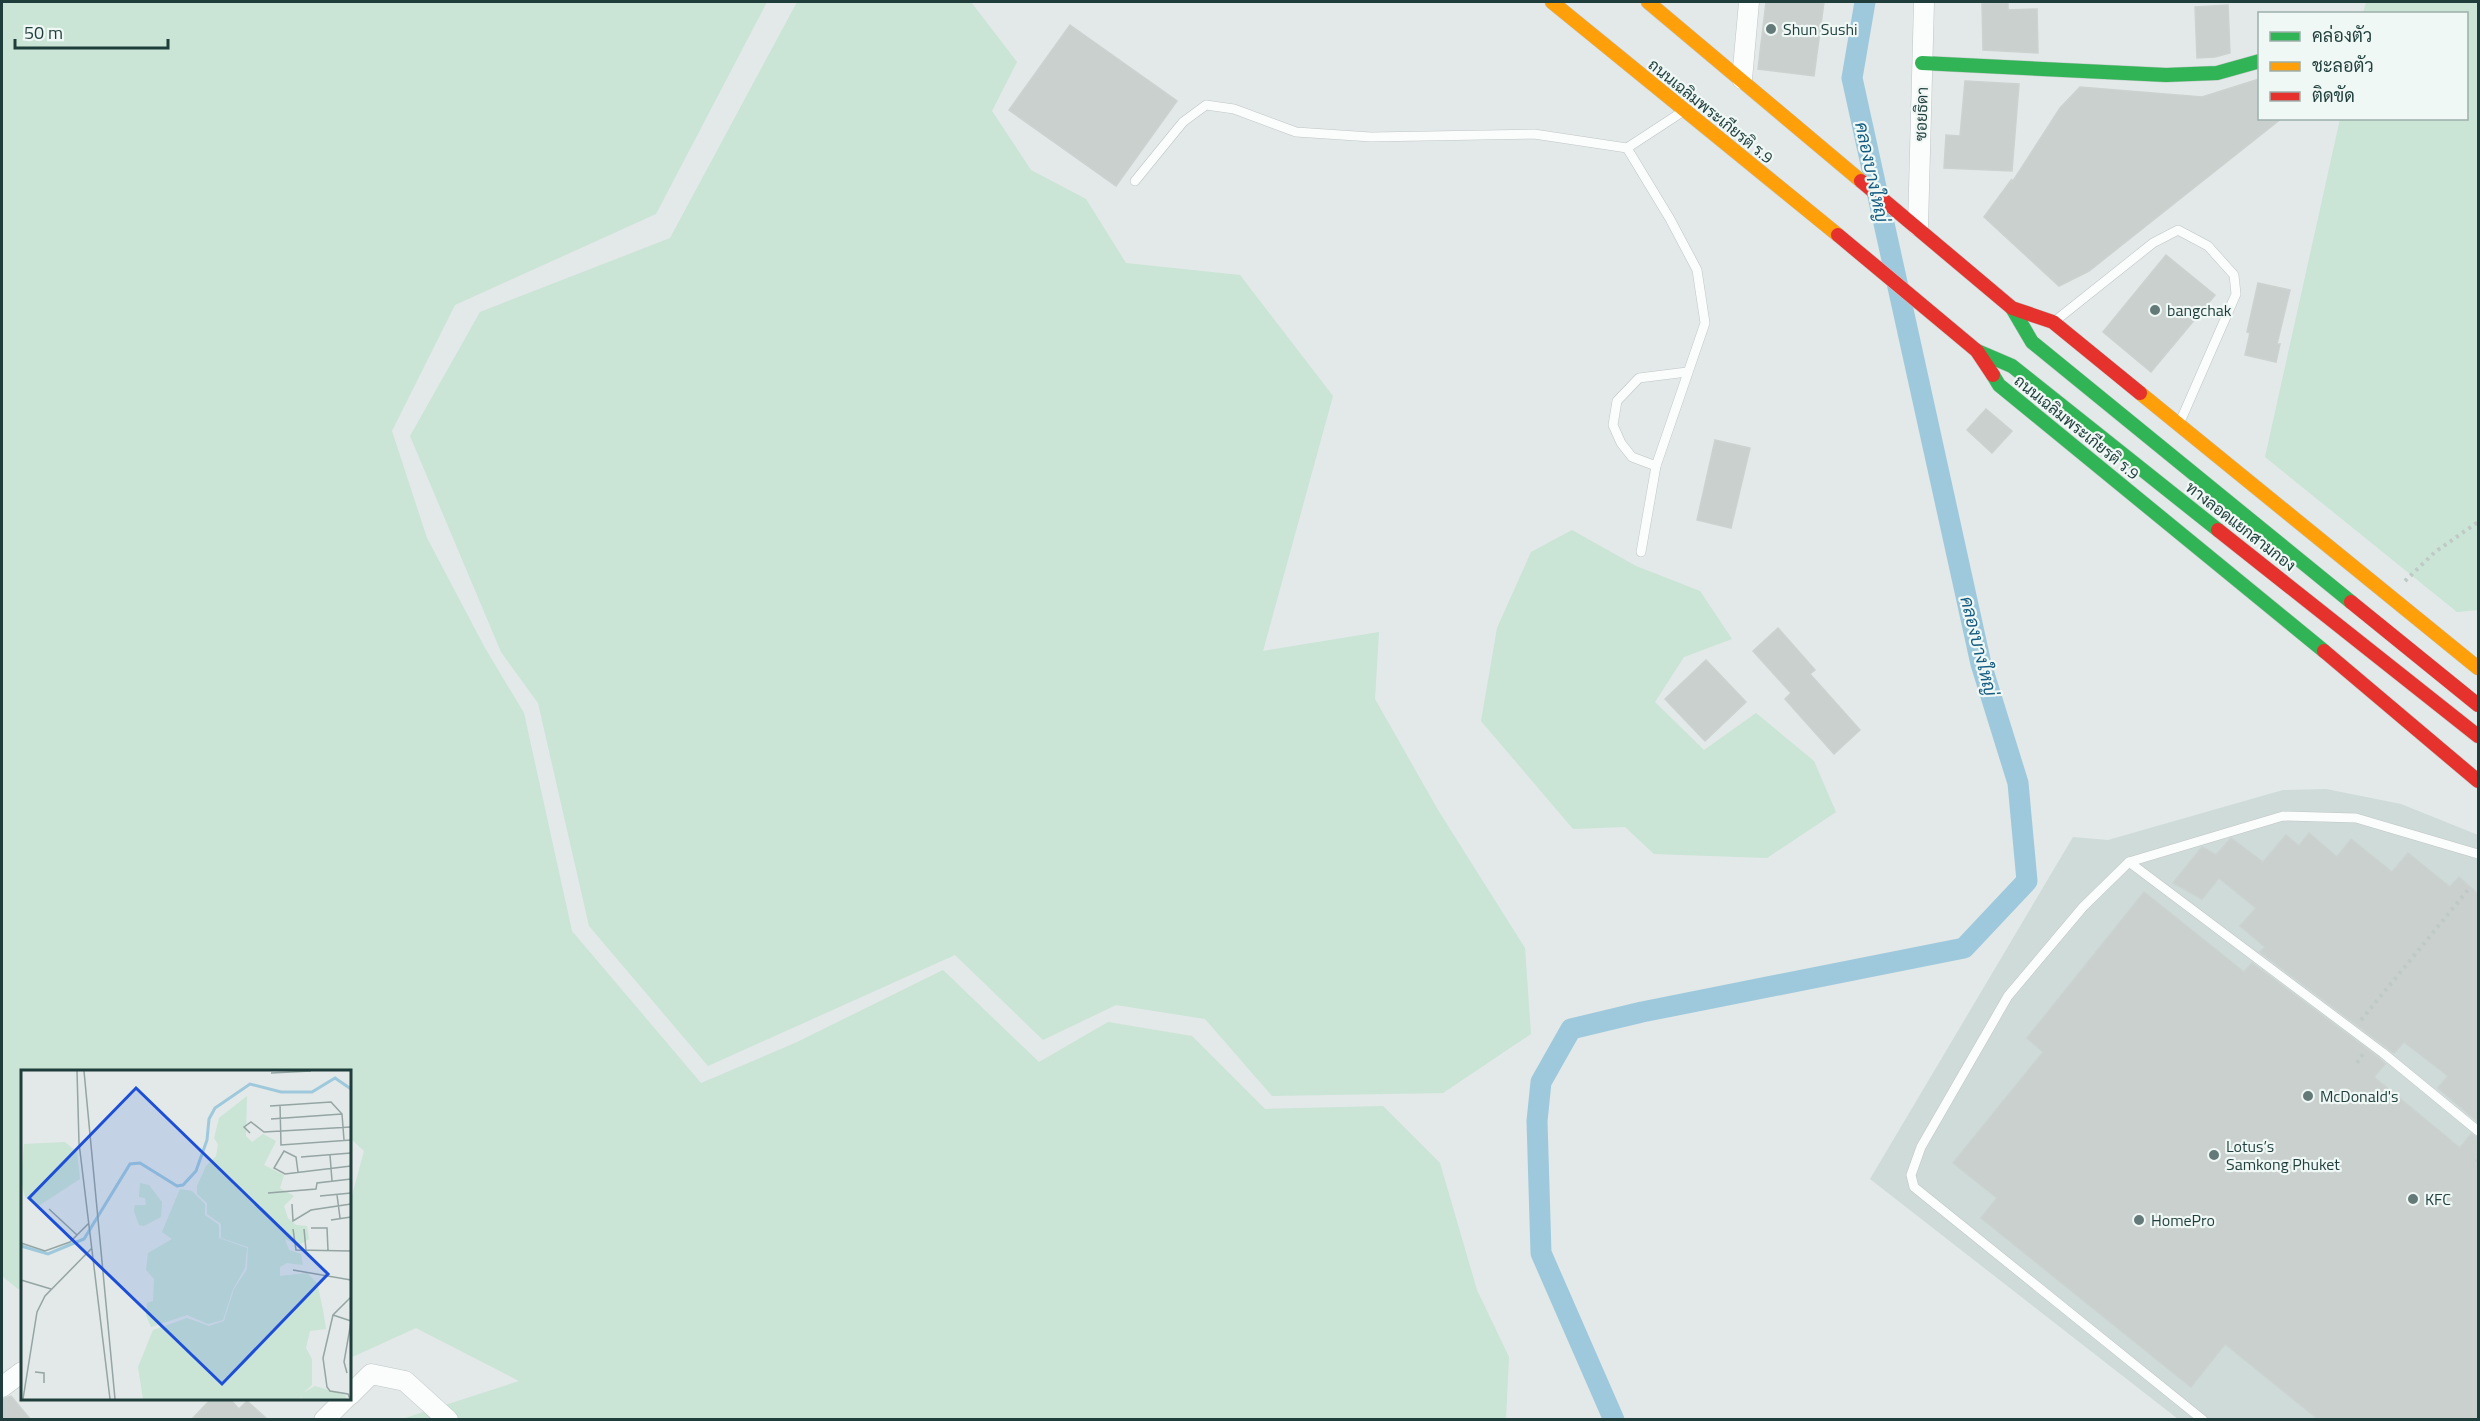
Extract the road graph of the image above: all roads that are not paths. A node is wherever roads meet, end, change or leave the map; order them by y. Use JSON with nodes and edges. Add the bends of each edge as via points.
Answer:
{"nodes":[{"id":1,"x":1552,"y":2,"type":"edge"},
{"id":2,"x":1648,"y":2,"type":"edge"},
{"id":3,"x":1749,"y":2,"type":"edge"},
{"id":4,"x":1924,"y":2,"type":"edge"},
{"id":5,"x":2258,"y":61,"type":"edge"},
{"id":6,"x":1922,"y":63,"type":"junction"},
{"id":7,"x":1742,"y":79,"type":"junction"},
{"id":8,"x":1683,"y":111,"type":"junction"},
{"id":9,"x":1627,"y":148,"type":"junction"},
{"id":10,"x":1136,"y":181,"type":"dead end"},
{"id":11,"x":1918,"y":226,"type":"junction"},
{"id":12,"x":2012,"y":308,"type":"junction"},
{"id":13,"x":2053,"y":322,"type":"junction"},
{"id":14,"x":1977,"y":351,"type":"junction"},
{"id":15,"x":1687,"y":372,"type":"junction"},
{"id":16,"x":2179,"y":425,"type":"junction"},
{"id":17,"x":1656,"y":466,"type":"junction"},
{"id":18,"x":1641,"y":552,"type":"dead end"},
{"id":19,"x":2478,"y":668,"type":"edge"},
{"id":20,"x":2478,"y":705,"type":"edge"},
{"id":21,"x":2478,"y":736,"type":"edge"},
{"id":22,"x":2478,"y":781,"type":"edge"},
{"id":23,"x":2478,"y":854,"type":"edge"},
{"id":24,"x":2129,"y":862,"type":"junction"},
{"id":25,"x":2478,"y":1131,"type":"edge"},
{"id":26,"x":21,"y":1373,"type":"edge"},
{"id":27,"x":2,"y":1387,"type":"edge"},
{"id":28,"x":351,"y":1394,"type":"edge"},
{"id":29,"x":344,"y":1400,"type":"edge"},
{"id":30,"x":324,"y":1419,"type":"edge"},
{"id":31,"x":448,"y":1419,"type":"edge"},
{"id":32,"x":2203,"y":1419,"type":"edge"}],
"edges":[{"from":1,"to":8,"type":"main road","name":"ถนนเฉลิมพระเกียรติ ร.9"},
{"from":2,"to":7,"type":"main road"},
{"from":3,"to":7,"type":"street"},
{"from":4,"to":6,"type":"street","name":"ซอยธิดา"},
{"from":5,"to":6,"type":"main road","via":[[2217,73],[2166,75]]},
{"from":6,"to":11,"type":"street","name":"ซอยธิดา"},
{"from":7,"to":11,"type":"main road"},
{"from":8,"to":9,"type":"lane"},
{"from":8,"to":14,"type":"main road","name":"ถนนเฉลิมพระเกียรติ ร.9"},
{"from":9,"to":10,"type":"lane","via":[[1534,134],[1371,136],[1296,132],[1234,109],[1206,105],[1183,122]]},
{"from":9,"to":15,"type":"lane","via":[[1697,270],[1705,323]]},
{"from":11,"to":12,"type":"main road"},
{"from":12,"to":13,"type":"main road"},
{"from":12,"to":20,"type":"main road","name":"ทางลอดแยกสามกอง","via":[[2032,342]]},
{"from":13,"to":16,"type":"main road"},
{"from":13,"to":16,"type":"lane","via":[[2153,243],[2178,230],[2208,246],[2234,275],[2236,294]]},
{"from":14,"to":21,"type":"main road","name":"ทางลอดแยกสามกอง","via":[[2012,366]]},
{"from":14,"to":22,"type":"main road","name":"ถนนเฉลิมพระเกียรติ ร.9","via":[[1999,385]]},
{"from":15,"to":17,"type":"lane"},
{"from":15,"to":17,"type":"lane","via":[[1639,378],[1617,401],[1613,425],[1621,443],[1632,458]]},
{"from":16,"to":19,"type":"main road"},
{"from":17,"to":18,"type":"lane"},
{"from":23,"to":24,"type":"lane","via":[[2356,818],[2283,816]]},
{"from":24,"to":25,"type":"lane"},
{"from":24,"to":32,"type":"lane","via":[[2083,907],[2008,996],[1921,1147],[1911,1175],[1914,1187]]},
{"from":26,"to":27,"type":"street"},
{"from":28,"to":31,"type":"street","via":[[371,1374],[405,1381]]},
{"from":29,"to":30,"type":"street"}]}
